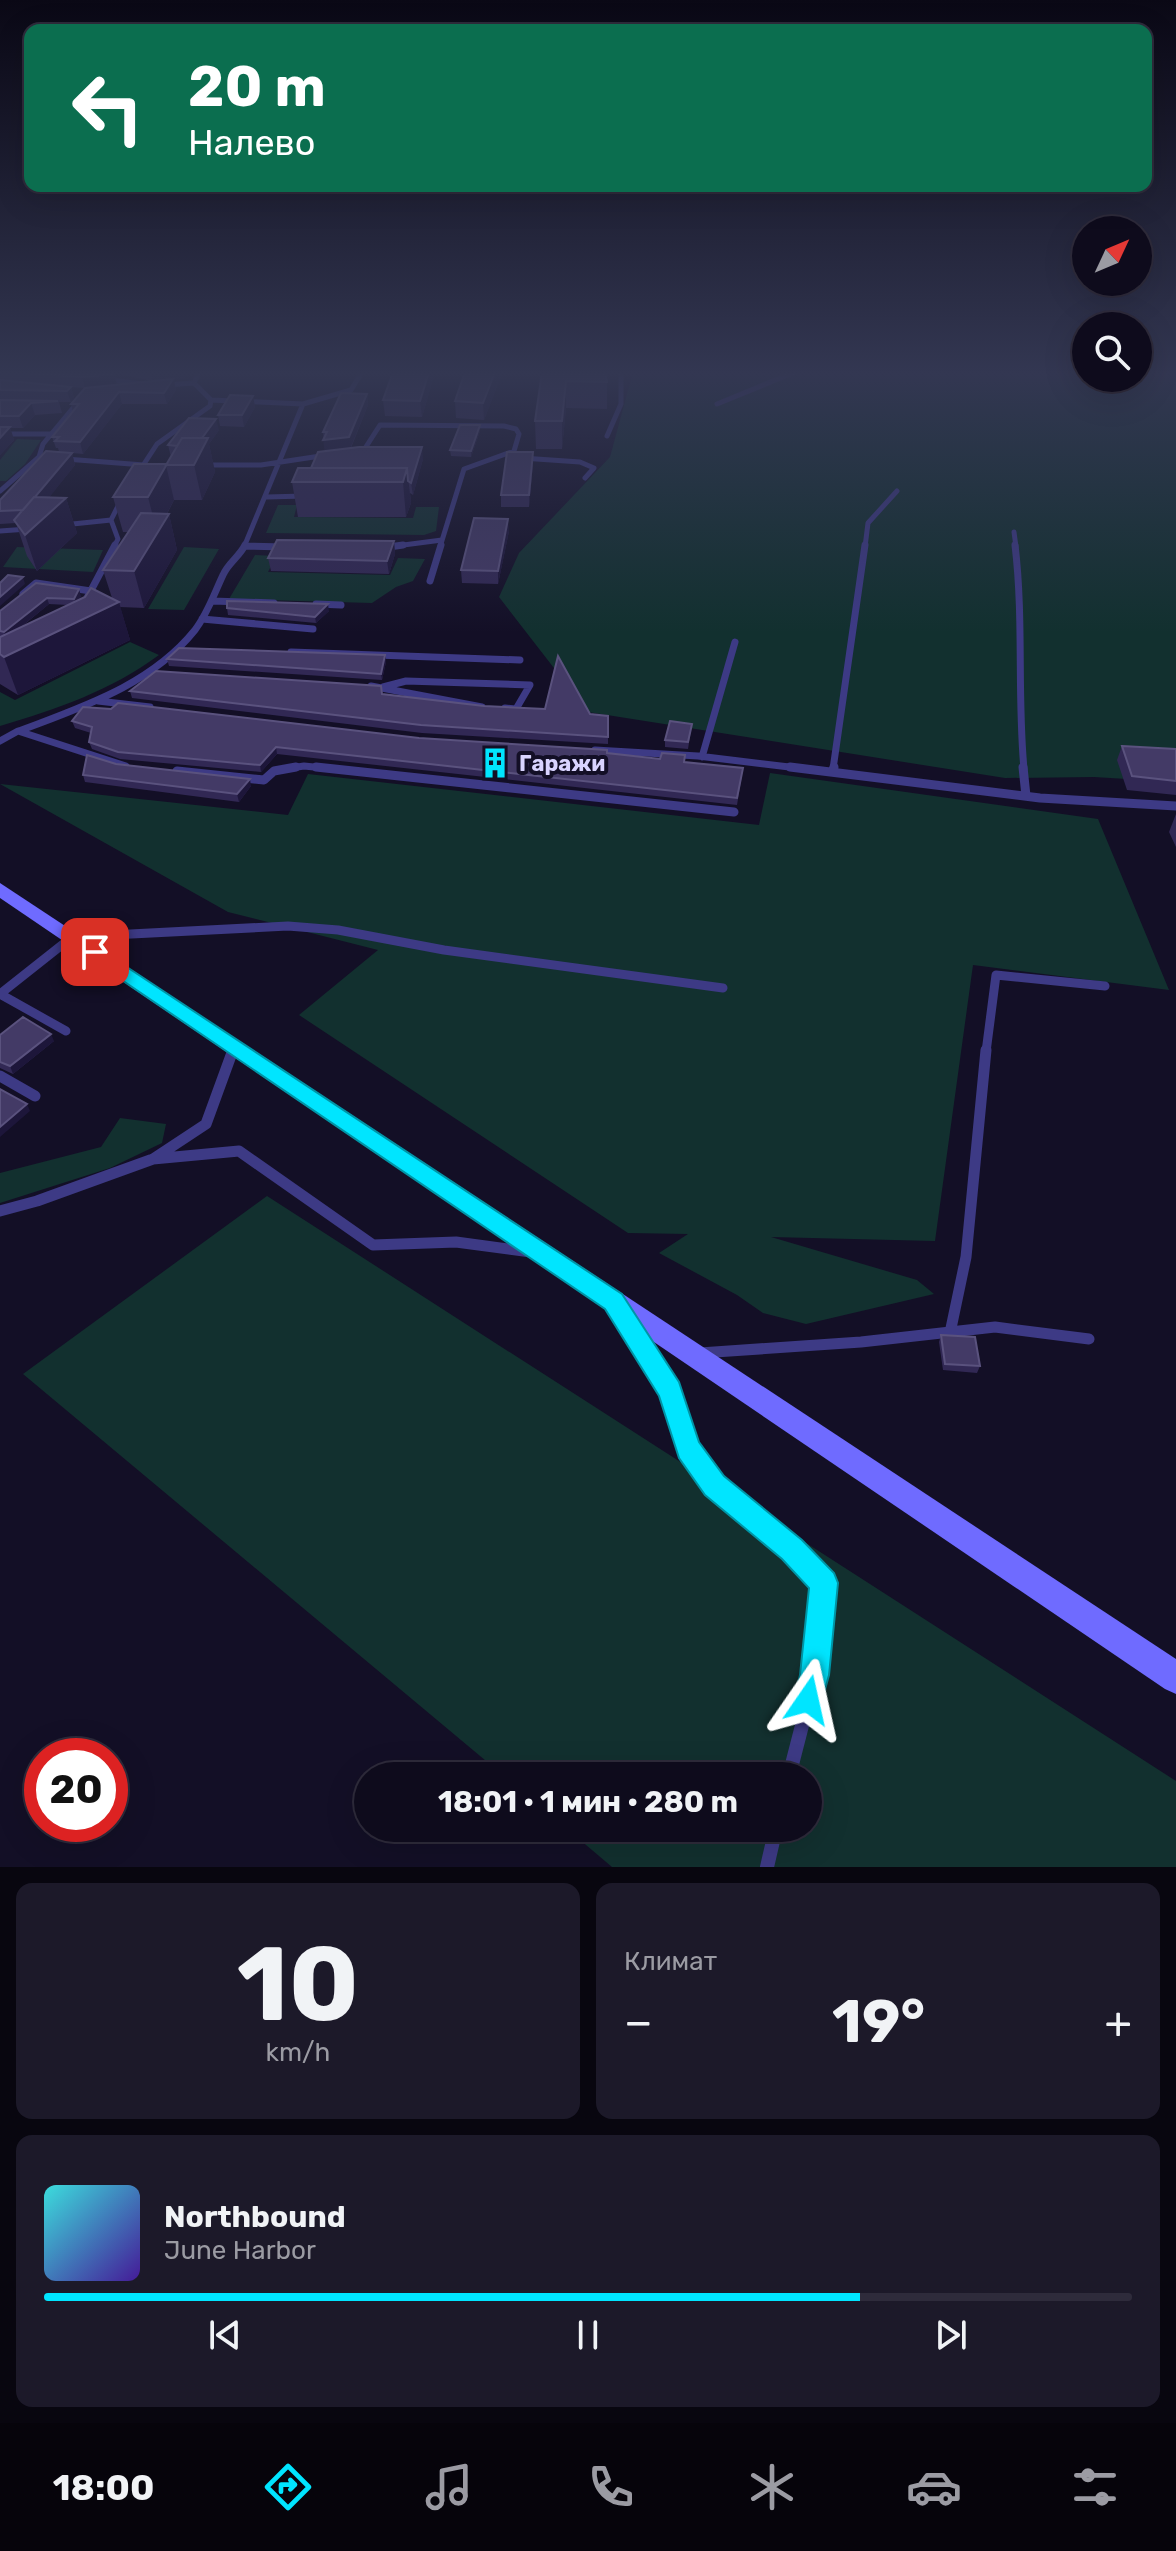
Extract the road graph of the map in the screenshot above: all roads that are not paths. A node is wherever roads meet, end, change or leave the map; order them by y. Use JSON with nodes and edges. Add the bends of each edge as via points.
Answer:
{"nodes":[{"id":1,"x":37,"y":459,"type":"edge"},
{"id":2,"x":67,"y":459,"type":"edge"},
{"id":3,"x":148,"y":459,"type":"edge"},
{"id":4,"x":296,"y":459,"type":"edge"},
{"id":5,"x":495,"y":459,"type":"edge"},
{"id":6,"x":535,"y":459,"type":"edge"},
{"id":7,"x":280,"y":461,"type":"junction"},
{"id":8,"x":144,"y":465,"type":"junction"},
{"id":9,"x":158,"y":465,"type":"edge"},
{"id":10,"x":188,"y":465,"type":"edge"},
{"id":11,"x":136,"y":477,"type":"edge"},
{"id":12,"x":585,"y":478,"type":"dead end"},
{"id":13,"x":129,"y":488,"type":"edge"},
{"id":14,"x":0,"y":491,"type":"edge"},
{"id":15,"x":897,"y":491,"type":"dead end"},
{"id":16,"x":267,"y":497,"type":"junction"},
{"id":17,"x":312,"y":497,"type":"edge"},
{"id":18,"x":111,"y":520,"type":"junction"},
{"id":19,"x":51,"y":527,"type":"edge"},
{"id":20,"x":40,"y":528,"type":"edge"},
{"id":21,"x":0,"y":531,"type":"edge"},
{"id":22,"x":1014,"y":532,"type":"dead end"},
{"id":23,"x":442,"y":540,"type":"junction"},
{"id":24,"x":245,"y":546,"type":"junction"},
{"id":25,"x":292,"y":548,"type":"edge"},
{"id":26,"x":376,"y":549,"type":"edge"},
{"id":27,"x":430,"y":581,"type":"dead end"},
{"id":28,"x":91,"y":591,"type":"junction"},
{"id":29,"x":85,"y":601,"type":"edge"},
{"id":30,"x":213,"y":601,"type":"junction"},
{"id":31,"x":277,"y":603,"type":"edge"},
{"id":32,"x":12,"y":604,"type":"edge"},
{"id":33,"x":309,"y":604,"type":"edge"},
{"id":34,"x":341,"y":605,"type":"dead end"},
{"id":35,"x":202,"y":619,"type":"junction"},
{"id":36,"x":313,"y":629,"type":"dead end"},
{"id":37,"x":735,"y":642,"type":"dead end"},
{"id":38,"x":175,"y":648,"type":"junction"},
{"id":39,"x":190,"y":648,"type":"edge"},
{"id":40,"x":276,"y":652,"type":"edge"},
{"id":41,"x":520,"y":660,"type":"dead end"},
{"id":42,"x":148,"y":671,"type":"junction"},
{"id":43,"x":162,"y":672,"type":"edge"},
{"id":44,"x":359,"y":685,"type":"edge"},
{"id":45,"x":383,"y":687,"type":"junction"},
{"id":46,"x":98,"y":701,"type":"junction"},
{"id":47,"x":485,"y":707,"type":"edge"},
{"id":48,"x":160,"y":708,"type":"edge"},
{"id":49,"x":500,"y":708,"type":"edge"},
{"id":50,"x":18,"y":731,"type":"junction"},
{"id":51,"x":0,"y":738,"type":"edge"},
{"id":52,"x":578,"y":749,"type":"edge"},
{"id":53,"x":702,"y":757,"type":"junction"},
{"id":54,"x":134,"y":767,"type":"edge"},
{"id":55,"x":163,"y":770,"type":"edge"},
{"id":56,"x":833,"y":772,"type":"junction"},
{"id":57,"x":1026,"y":796,"type":"junction"},
{"id":58,"x":1176,"y":806,"type":"edge"},
{"id":59,"x":734,"y":812,"type":"dead end"},
{"id":60,"x":0,"y":889,"type":"edge"},
{"id":61,"x":72,"y":937,"type":"junction"},
{"id":62,"x":1105,"y":986,"type":"dead end"},
{"id":63,"x":723,"y":988,"type":"dead end"},
{"id":64,"x":0,"y":994,"type":"edge"},
{"id":65,"x":66,"y":1031,"type":"dead end"},
{"id":66,"x":234,"y":1046,"type":"junction"},
{"id":67,"x":0,"y":1076,"type":"edge"},
{"id":68,"x":35,"y":1096,"type":"dead end"},
{"id":69,"x":153,"y":1159,"type":"junction"},
{"id":70,"x":0,"y":1211,"type":"edge"},
{"id":71,"x":543,"y":1253,"type":"junction"},
{"id":72,"x":614,"y":1301,"type":"junction"},
{"id":73,"x":950,"y":1333,"type":"junction"},
{"id":74,"x":1089,"y":1339,"type":"dead end"},
{"id":75,"x":693,"y":1354,"type":"junction"},
{"id":76,"x":1176,"y":1678,"type":"edge"},
{"id":77,"x":793,"y":1762,"type":"edge"},
{"id":78,"x":773,"y":1842,"type":"edge"},
{"id":79,"x":767,"y":1867,"type":"edge"}],
"edges":[{"from":1,"to":14,"type":"lane"},
{"from":2,"to":8,"type":"lane"},
{"from":3,"to":8,"type":"lane"},
{"from":4,"to":7,"type":"lane"},
{"from":5,"to":23,"type":"lane","via":[[464,469]]},
{"from":6,"to":12,"type":"lane","via":[[594,468]]},
{"from":7,"to":10,"type":"lane"},
{"from":7,"to":16,"type":"lane"},
{"from":8,"to":9,"type":"lane"},
{"from":8,"to":11,"type":"lane"},
{"from":13,"to":18,"type":"lane"},
{"from":15,"to":56,"type":"lane","via":[[868,523]]},
{"from":16,"to":17,"type":"lane"},
{"from":16,"to":24,"type":"lane"},
{"from":18,"to":19,"type":"lane"},
{"from":18,"to":28,"type":"lane","via":[[118,539]]},
{"from":20,"to":21,"type":"lane"},
{"from":22,"to":57,"type":"lane","via":[[1021,595],[1020,731]]},
{"from":23,"to":26,"type":"lane"},
{"from":23,"to":27,"type":"lane"},
{"from":24,"to":25,"type":"lane"},
{"from":24,"to":30,"type":"lane","via":[[224,571]]},
{"from":28,"to":29,"type":"lane"},
{"from":28,"to":32,"type":"lane","via":[[36,583]]},
{"from":30,"to":31,"type":"lane"},
{"from":30,"to":35,"type":"lane"},
{"from":33,"to":34,"type":"lane"},
{"from":35,"to":36,"type":"lane"},
{"from":35,"to":38,"type":"lane"},
{"from":37,"to":53,"type":"lane"},
{"from":38,"to":39,"type":"lane"},
{"from":38,"to":42,"type":"lane"},
{"from":40,"to":41,"type":"lane"},
{"from":42,"to":43,"type":"lane"},
{"from":42,"to":46,"type":"lane"},
{"from":44,"to":45,"type":"lane"},
{"from":45,"to":47,"type":"lane"},
{"from":45,"to":49,"type":"lane","via":[[406,681],[530,685],[516,709]]},
{"from":46,"to":48,"type":"lane"},
{"from":46,"to":50,"type":"lane"},
{"from":50,"to":51,"type":"lane"},
{"from":50,"to":54,"type":"lane"},
{"from":52,"to":53,"type":"lane"},
{"from":53,"to":56,"type":"lane"},
{"from":55,"to":59,"type":"lane","via":[[264,780],[274,771],[304,766]]},
{"from":56,"to":57,"type":"lane"},
{"from":57,"to":58,"type":"lane"},
{"from":60,"to":61,"type":"main road"},
{"from":61,"to":63,"type":"lane","via":[[288,926]]},
{"from":61,"to":64,"type":"lane"},
{"from":61,"to":66,"type":"main road"},
{"from":62,"to":73,"type":"lane","via":[[996,975],[966,1257]]},
{"from":64,"to":65,"type":"lane"},
{"from":66,"to":69,"type":"lane","via":[[206,1124]]},
{"from":66,"to":71,"type":"main road"},
{"from":67,"to":68,"type":"lane"},
{"from":69,"to":70,"type":"lane"},
{"from":69,"to":71,"type":"lane","via":[[239,1151],[373,1245],[456,1242]]},
{"from":71,"to":72,"type":"main road"},
{"from":72,"to":75,"type":"main road"},
{"from":72,"to":77,"type":"lane","via":[[670,1391],[689,1449],[715,1486],[824,1583],[815,1675]]},
{"from":73,"to":74,"type":"lane","via":[[995,1327]]},
{"from":73,"to":75,"type":"lane"},
{"from":75,"to":76,"type":"main road"},
{"from":78,"to":79,"type":"lane"}]}
